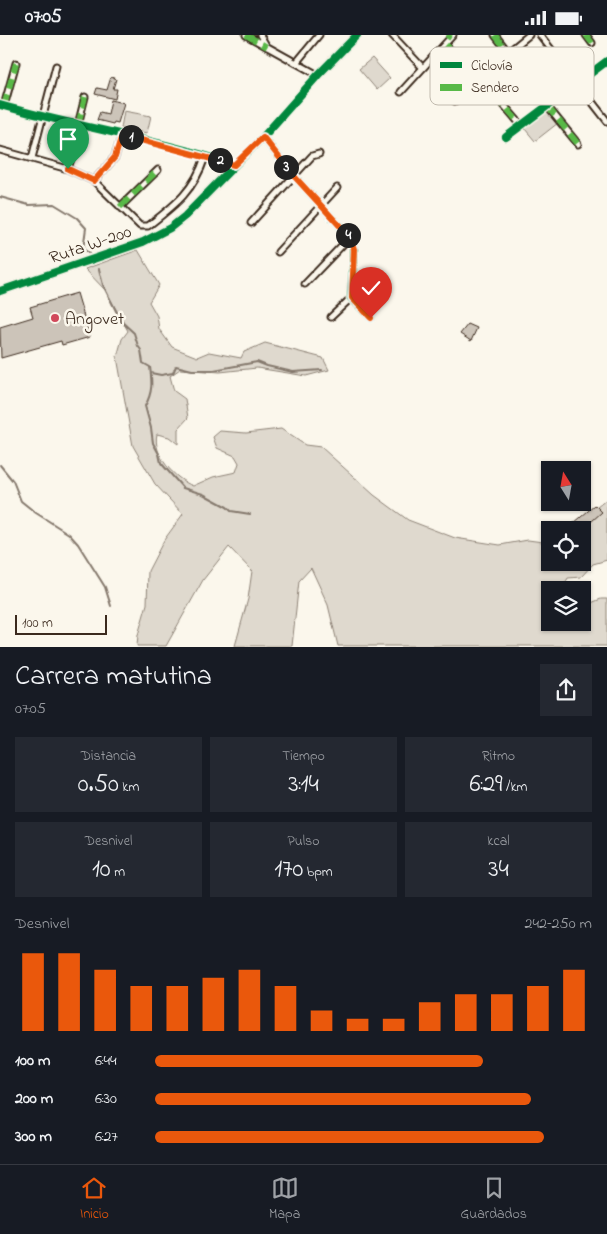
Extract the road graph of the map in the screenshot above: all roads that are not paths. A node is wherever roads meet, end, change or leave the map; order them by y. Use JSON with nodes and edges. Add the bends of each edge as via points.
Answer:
{"nodes":[{"id":1,"x":246,"y":35,"type":"edge"},
{"id":2,"x":260,"y":35,"type":"edge"},
{"id":3,"x":319,"y":35,"type":"edge"},
{"id":4,"x":357,"y":35,"type":"edge"},
{"id":5,"x":392,"y":35,"type":"edge"},
{"id":6,"x":495,"y":35,"type":"edge"},
{"id":7,"x":529,"y":35,"type":"edge"},
{"id":8,"x":540,"y":35,"type":"edge"},
{"id":9,"x":586,"y":35,"type":"edge"},
{"id":10,"x":451,"y":36,"type":"edge"},
{"id":11,"x":592,"y":43,"type":"dead end"},
{"id":12,"x":445,"y":45,"type":"edge"},
{"id":13,"x":267,"y":47,"type":"junction"},
{"id":14,"x":504,"y":47,"type":"edge"},
{"id":15,"x":514,"y":47,"type":"edge"},
{"id":16,"x":549,"y":47,"type":"edge"},
{"id":17,"x":430,"y":61,"type":"edge"},
{"id":18,"x":16,"y":63,"type":"dead end"},
{"id":19,"x":296,"y":63,"type":"junction"},
{"id":20,"x":606,"y":64,"type":"edge"},
{"id":21,"x":56,"y":66,"type":"dead end"},
{"id":22,"x":423,"y":68,"type":"junction"},
{"id":23,"x":594,"y":72,"type":"edge"},
{"id":24,"x":318,"y":75,"type":"junction"},
{"id":25,"x":401,"y":92,"type":"dead end"},
{"id":26,"x":85,"y":97,"type":"dead end"},
{"id":27,"x":2,"y":105,"type":"edge"},
{"id":28,"x":503,"y":105,"type":"edge"},
{"id":29,"x":594,"y":105,"type":"edge"},
{"id":30,"x":547,"y":106,"type":"joint"},
{"id":31,"x":42,"y":116,"type":"junction"},
{"id":32,"x":607,"y":121,"type":"edge"},
{"id":33,"x":78,"y":125,"type":"junction"},
{"id":34,"x":521,"y":125,"type":"junction"},
{"id":35,"x":122,"y":135,"type":"junction"},
{"id":36,"x":263,"y":137,"type":"junction"},
{"id":37,"x":506,"y":137,"type":"dead end"},
{"id":38,"x":578,"y":145,"type":"dead end"},
{"id":39,"x":0,"y":150,"type":"edge"},
{"id":40,"x":319,"y":154,"type":"dead end"},
{"id":41,"x":72,"y":155,"type":"dead end"},
{"id":42,"x":205,"y":157,"type":"junction"},
{"id":43,"x":32,"y":158,"type":"junction"},
{"id":44,"x":234,"y":165,"type":"junction"},
{"id":45,"x":68,"y":169,"type":"junction"},
{"id":46,"x":158,"y":170,"type":"dead end"},
{"id":47,"x":294,"y":176,"type":"junction"},
{"id":48,"x":94,"y":181,"type":"junction"},
{"id":49,"x":338,"y":188,"type":"dead end"},
{"id":50,"x":321,"y":205,"type":"junction"},
{"id":51,"x":120,"y":207,"type":"junction"},
{"id":52,"x":251,"y":223,"type":"dead end"},
{"id":53,"x":350,"y":237,"type":"junction"},
{"id":54,"x":278,"y":252,"type":"dead end"},
{"id":55,"x":305,"y":284,"type":"dead end"},
{"id":56,"x":0,"y":291,"type":"edge"},
{"id":57,"x":352,"y":298,"type":"junction"},
{"id":58,"x":331,"y":317,"type":"dead end"},
{"id":59,"x":371,"y":318,"type":"dead end"}],
"edges":[{"from":1,"to":13,"type":"street"},
{"from":2,"to":13,"type":"street"},
{"from":3,"to":19,"type":"street"},
{"from":4,"to":24,"type":"street","name":"Ruta W-200"},
{"from":5,"to":22,"type":"street"},
{"from":6,"to":14,"type":"street"},
{"from":7,"to":15,"type":"street"},
{"from":8,"to":16,"type":"street"},
{"from":9,"to":11,"type":"street"},
{"from":10,"to":12,"type":"street"},
{"from":13,"to":19,"type":"street"},
{"from":17,"to":22,"type":"street"},
{"from":18,"to":27,"type":"street"},
{"from":19,"to":24,"type":"street"},
{"from":20,"to":23,"type":"street"},
{"from":21,"to":31,"type":"street"},
{"from":22,"to":25,"type":"street"},
{"from":24,"to":36,"type":"street","name":"Ruta W-200"},
{"from":26,"to":33,"type":"street"},
{"from":27,"to":31,"type":"street"},
{"from":28,"to":34,"type":"street"},
{"from":29,"to":32,"type":"street"},
{"from":30,"to":34,"type":"street"},
{"from":30,"to":38,"type":"street"},
{"from":31,"to":33,"type":"street"},
{"from":31,"to":43,"type":"street"},
{"from":33,"to":35,"type":"street"},
{"from":34,"to":37,"type":"street"},
{"from":35,"to":42,"type":"street"},
{"from":35,"to":48,"type":"street","via":[[115,157]]},
{"from":36,"to":44,"type":"street","name":"Ruta W-200"},
{"from":36,"to":47,"type":"street"},
{"from":39,"to":43,"type":"street"},
{"from":40,"to":47,"type":"street","via":[[312,156]]},
{"from":41,"to":45,"type":"street"},
{"from":42,"to":44,"type":"street"},
{"from":42,"to":51,"type":"street","via":[[193,185],[148,226],[140,226]]},
{"from":43,"to":45,"type":"street"},
{"from":44,"to":56,"type":"street","name":"Ruta W-200","via":[[170,228],[143,242]]},
{"from":45,"to":48,"type":"street"},
{"from":46,"to":51,"type":"street"},
{"from":47,"to":50,"type":"street"},
{"from":47,"to":52,"type":"street"},
{"from":48,"to":51,"type":"street"},
{"from":49,"to":50,"type":"street"},
{"from":50,"to":53,"type":"street"},
{"from":50,"to":54,"type":"street"},
{"from":53,"to":55,"type":"street"},
{"from":53,"to":57,"type":"street","via":[[354,249]]},
{"from":57,"to":58,"type":"street"},
{"from":57,"to":59,"type":"street"}]}
